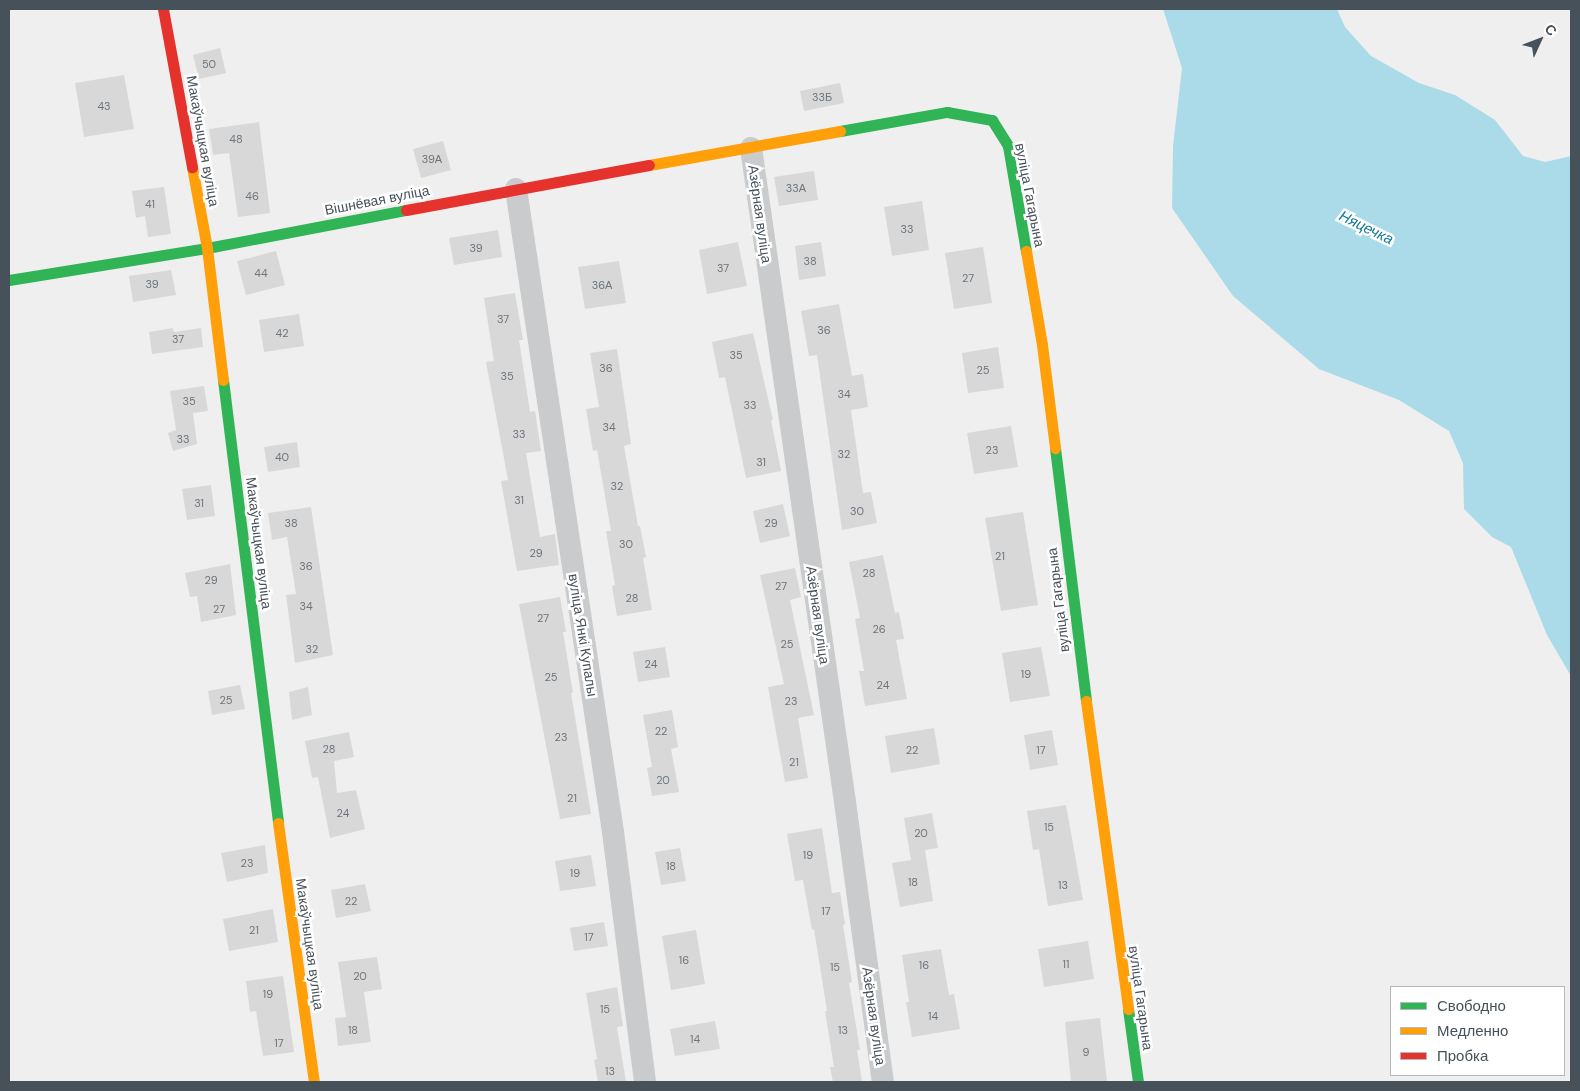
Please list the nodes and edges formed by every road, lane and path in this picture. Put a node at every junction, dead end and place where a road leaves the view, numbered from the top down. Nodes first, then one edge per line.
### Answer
1 (163, 9) edge
2 (992, 120) joint
3 (751, 148) junction
4 (516, 189) junction
5 (207, 248) junction
6 (9, 280) edge
7 (314, 1082) edge
8 (645, 1082) edge
9 (883, 1082) edge
10 (1138, 1082) edge

1 - 5 street, Макаўчыцкая вуліца
2 - 3 street, Вішнёвая вуліца
2 - 10 street, вуліца Гагарына
3 - 4 street, Вішнёвая вуліца
3 - 9 street, Азёрная вуліца
4 - 5 street, Вішнёвая вуліца
4 - 8 street, вуліца Янкі Купалы
5 - 6 street, Вішнёвая вуліца
5 - 7 street, Макаўчыцкая вуліца

